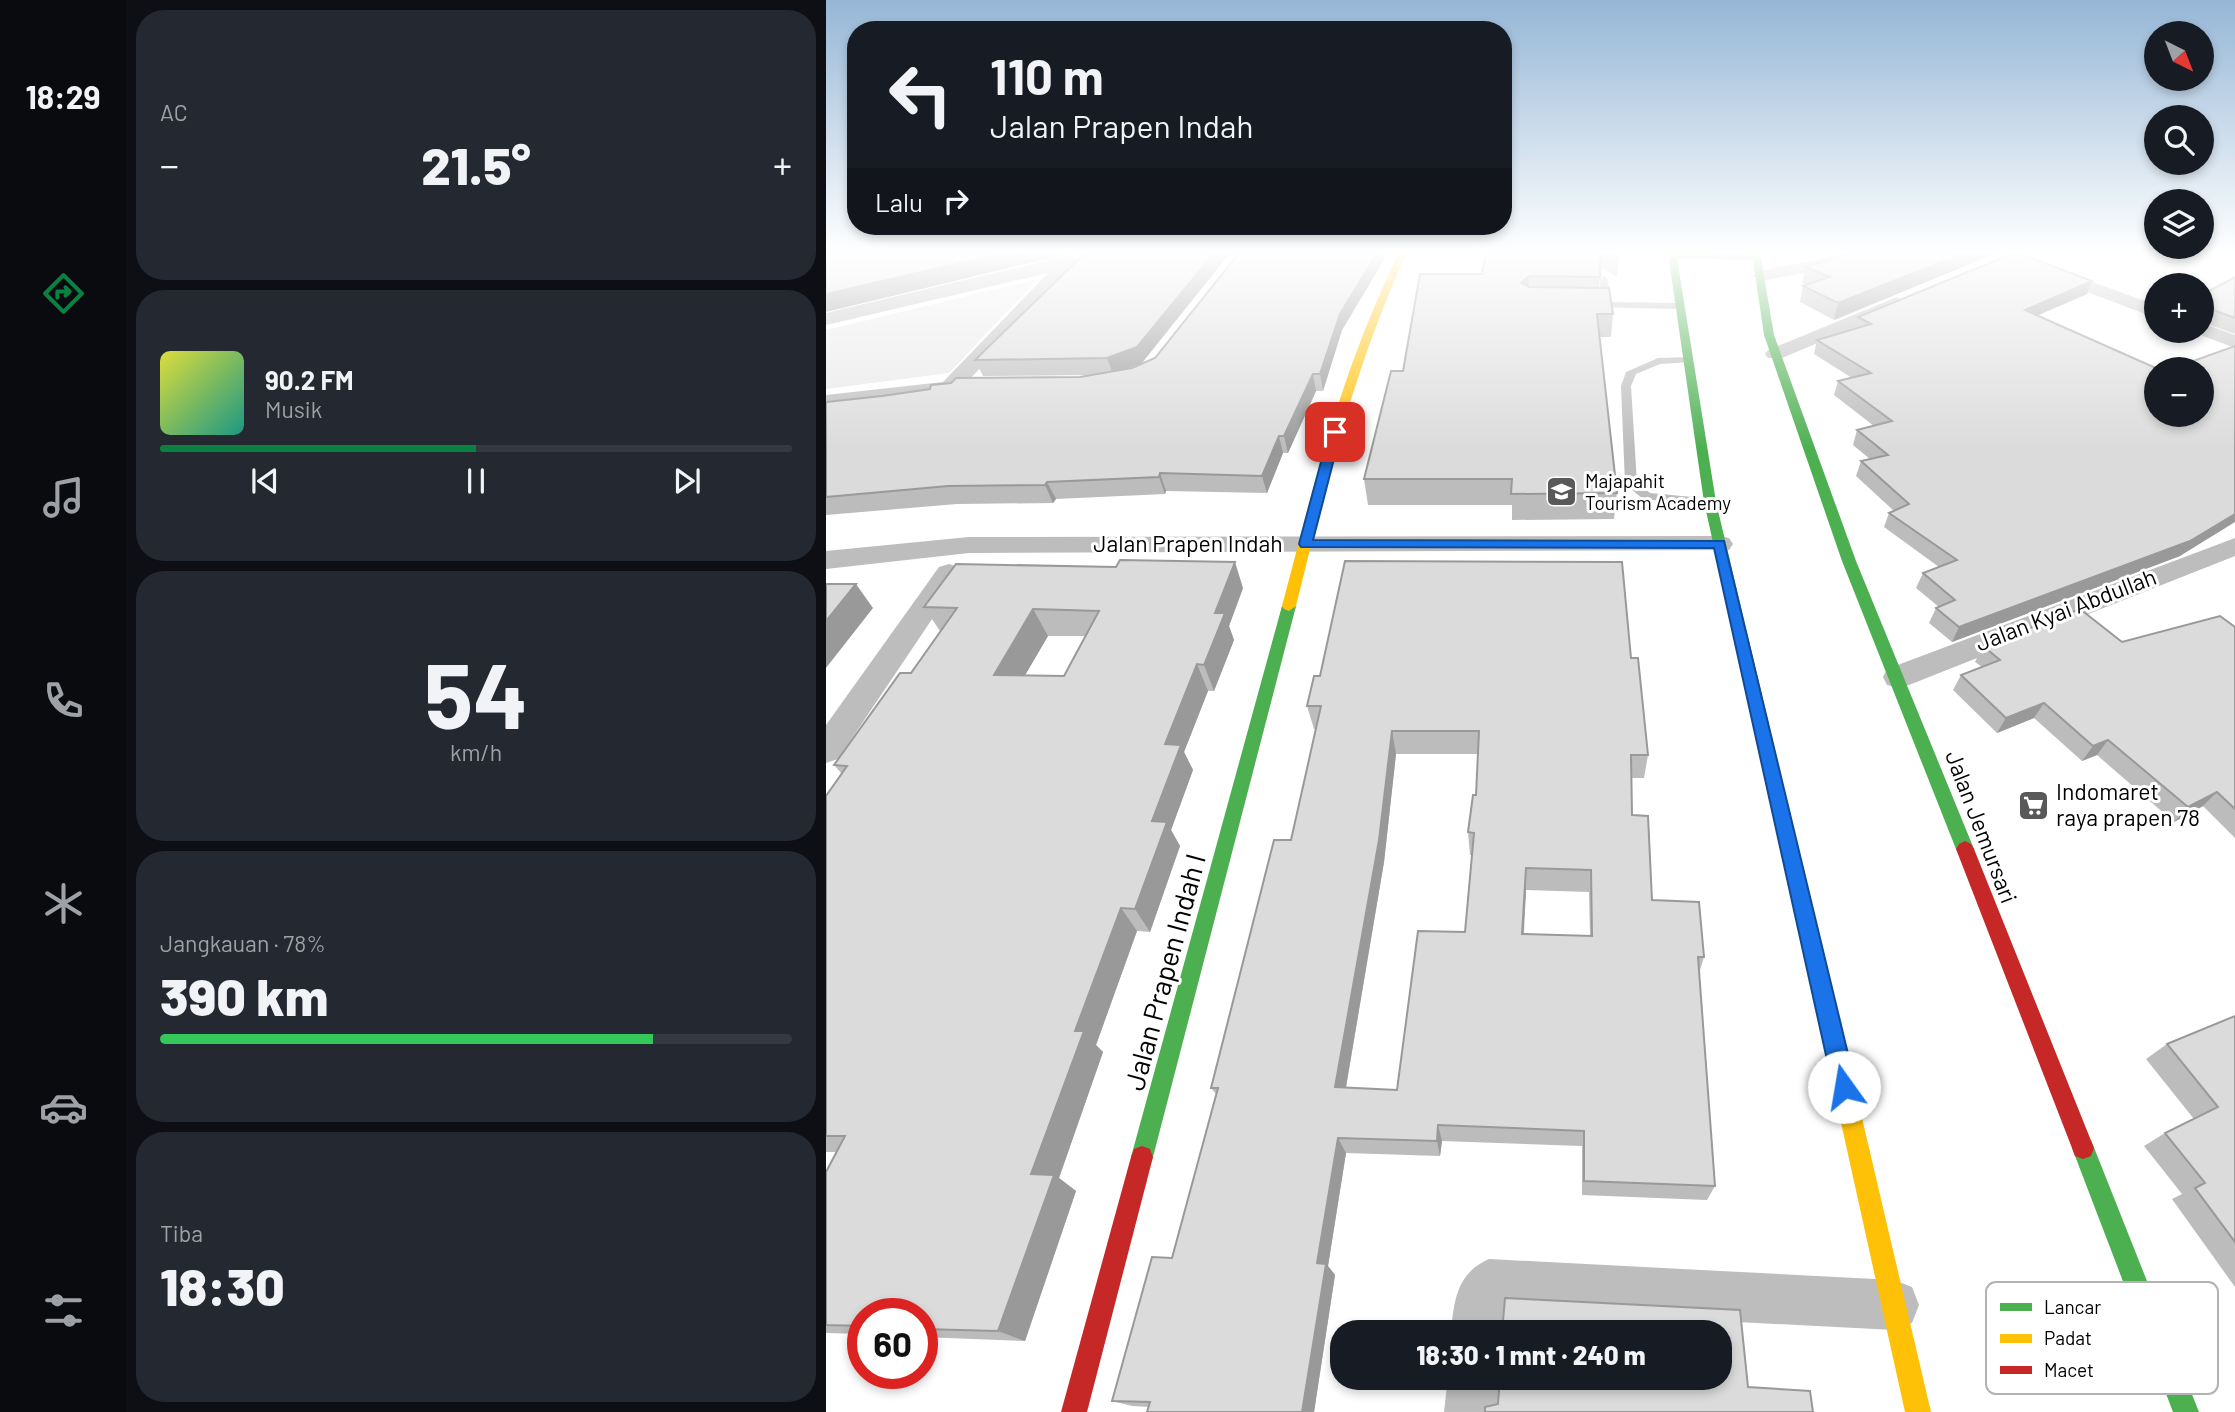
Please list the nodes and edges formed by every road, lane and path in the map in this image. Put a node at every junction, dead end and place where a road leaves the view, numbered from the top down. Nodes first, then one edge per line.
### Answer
1 (1015, 319) edge
2 (1374, 319) edge
3 (1681, 319) edge
4 (1767, 319) edge
5 (1859, 319) edge
6 (2214, 333) edge
7 (2234, 340) edge
8 (1775, 354) junction
9 (1688, 360) junction
10 (991, 385) edge
11 (951, 386) junction
12 (826, 402) edge
13 (1710, 502) junction
14 (1305, 544) junction
15 (1720, 544) junction
16 (969, 545) junction
17 (2235, 546) edge
18 (826, 561) edge
19 (1898, 677) junction
20 (826, 750) edge
21 (2135, 1282) edge
22 (1894, 1305) junction
23 (1478, 1320) edge
24 (1473, 1390) edge
25 (2179, 1394) edge
26 (1074, 1412) edge
27 (1471, 1412) edge
28 (1919, 1412) edge
29 (2186, 1412) edge

1 - 11 street
2 - 14 main road, Jalan Prapen Indah I
3 - 9 main road
4 - 8 main road, Jalan Jemursari
5 - 8 street
6 - 7 street
8 - 19 main road, Jalan Jemursari
9 - 13 main road
9 - 13 lane
10 - 11 street
11 - 12 street
13 - 15 main road
14 - 15 street, Jalan Prapen Indah
14 - 16 street, Jalan Prapen Indah
14 - 26 main road, Jalan Prapen Indah I
15 - 22 main road
16 - 18 street, Jalan Prapen Indah
16 - 20 street
17 - 19 street, Jalan Kyai Abdullah
19 - 21 main road, Jalan Jemursari
22 - 23 street
22 - 28 main road
24 - 27 street
25 - 29 main road, Jalan Jemursari

